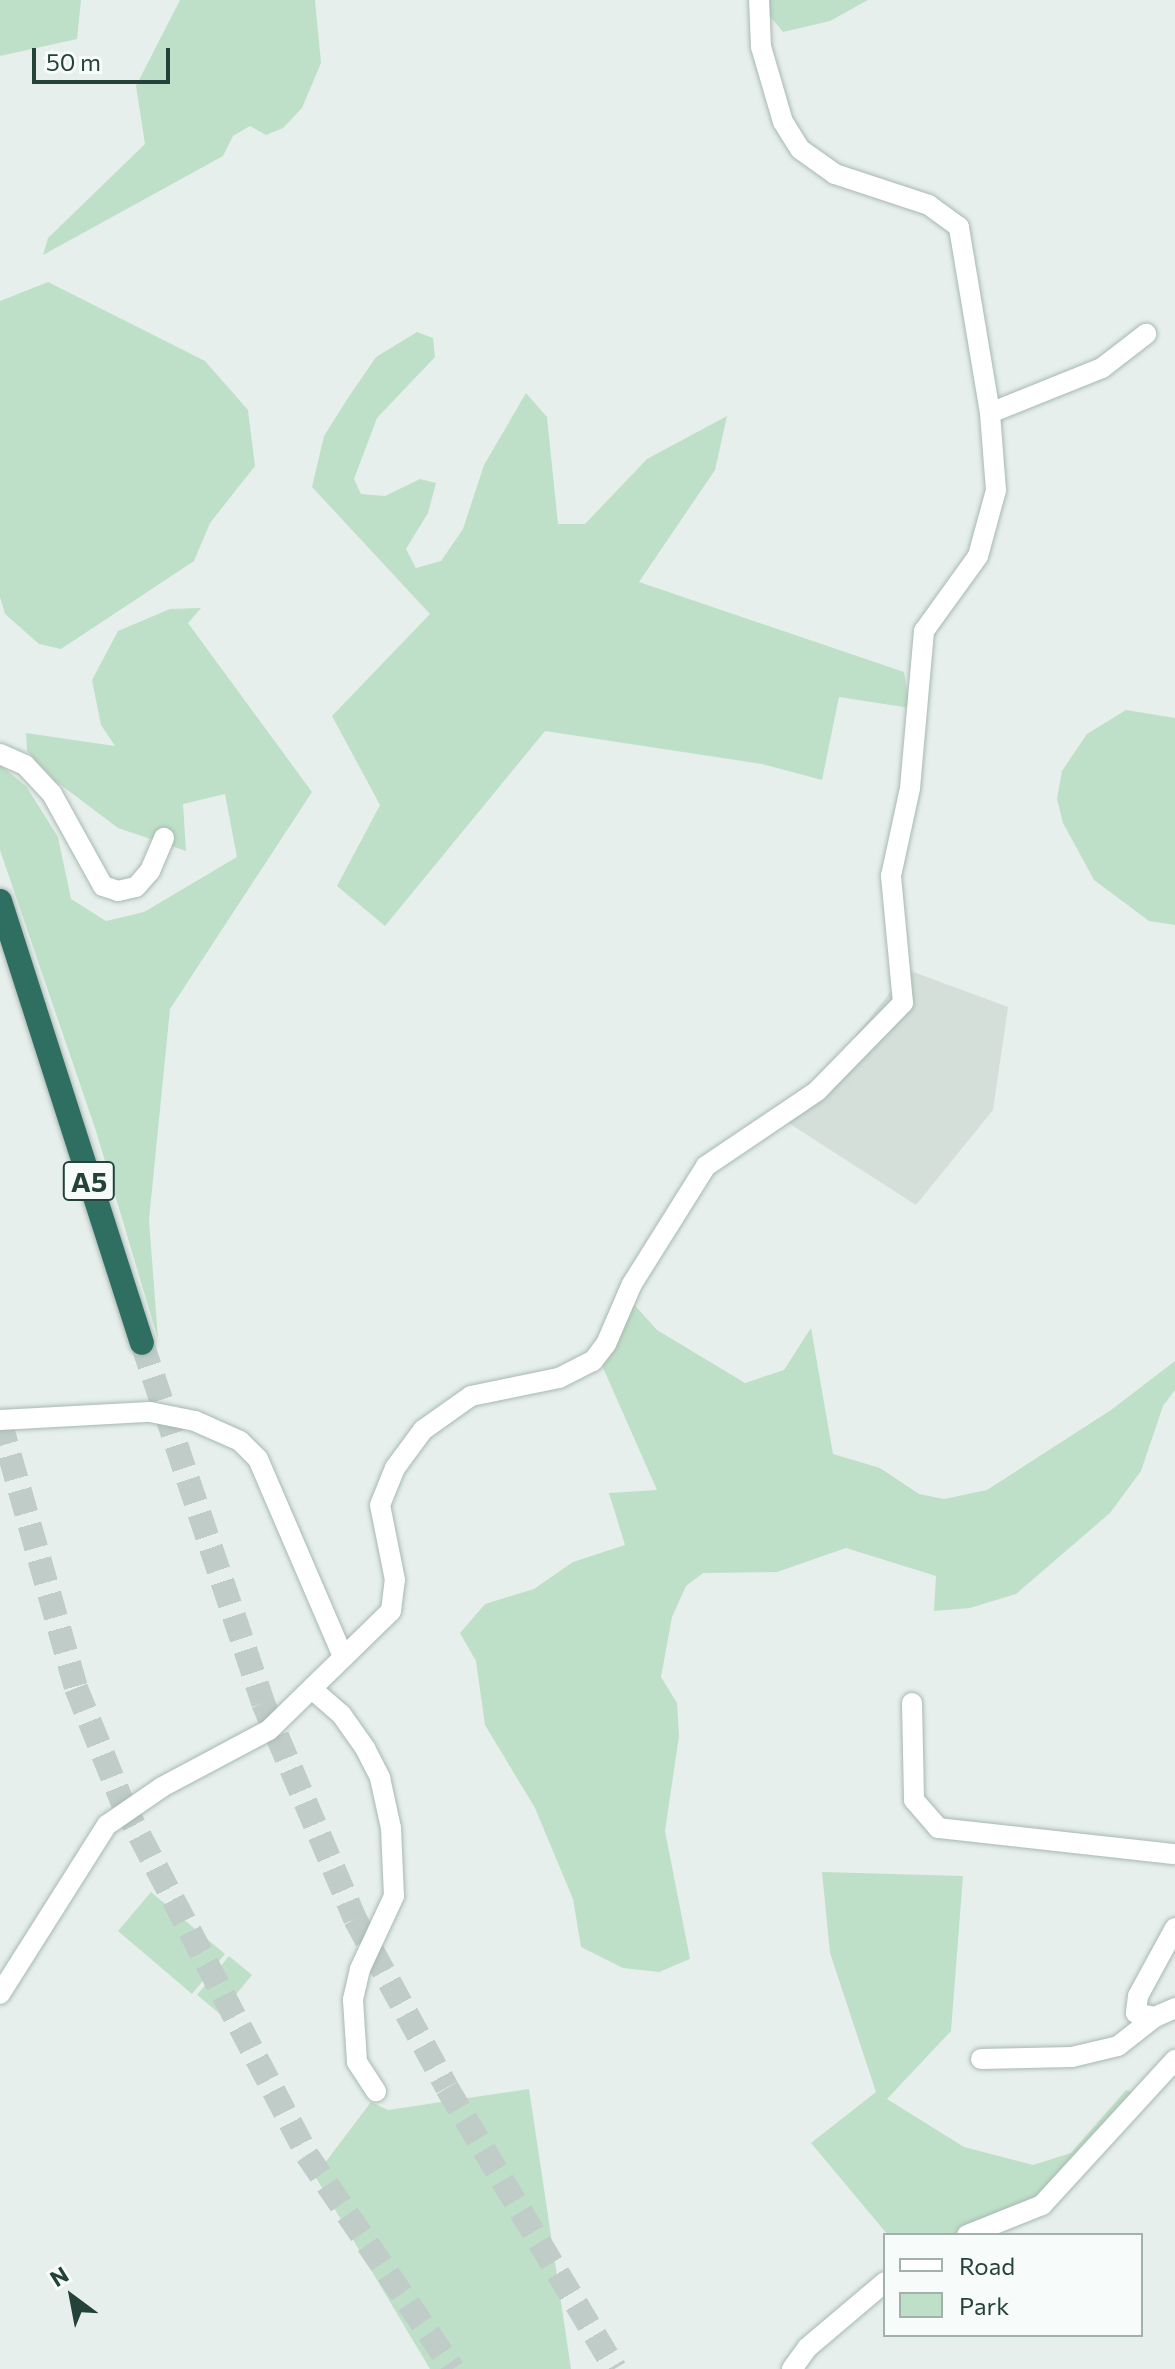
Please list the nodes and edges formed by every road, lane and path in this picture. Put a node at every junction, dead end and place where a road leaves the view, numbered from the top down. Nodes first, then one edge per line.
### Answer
1 (759, 0) edge
2 (1146, 334) dead end
3 (990, 413) junction
4 (0, 754) edge
5 (164, 838) dead end
6 (0, 901) edge
7 (142, 1343) tunnel mouth
8 (0, 1420) edge
9 (343, 1656) junction
10 (312, 1689) junction
11 (912, 1703) dead end
12 (1175, 1854) edge
13 (1175, 1928) edge
14 (0, 1994) edge
15 (1175, 2008) edge
16 (1155, 2017) junction
17 (981, 2059) dead end
18 (1175, 2060) edge
19 (376, 2091) dead end
20 (972, 2233) edge
21 (883, 2284) edge
22 (792, 2369) edge

1 - 3 street
2 - 3 street
3 - 9 street
4 - 5 street
6 - 7 highway, Α5
8 - 9 street
9 - 10 street
10 - 14 street
10 - 19 street
11 - 12 street
13 - 16 street
15 - 16 street
16 - 17 street
18 - 20 street
21 - 22 street

